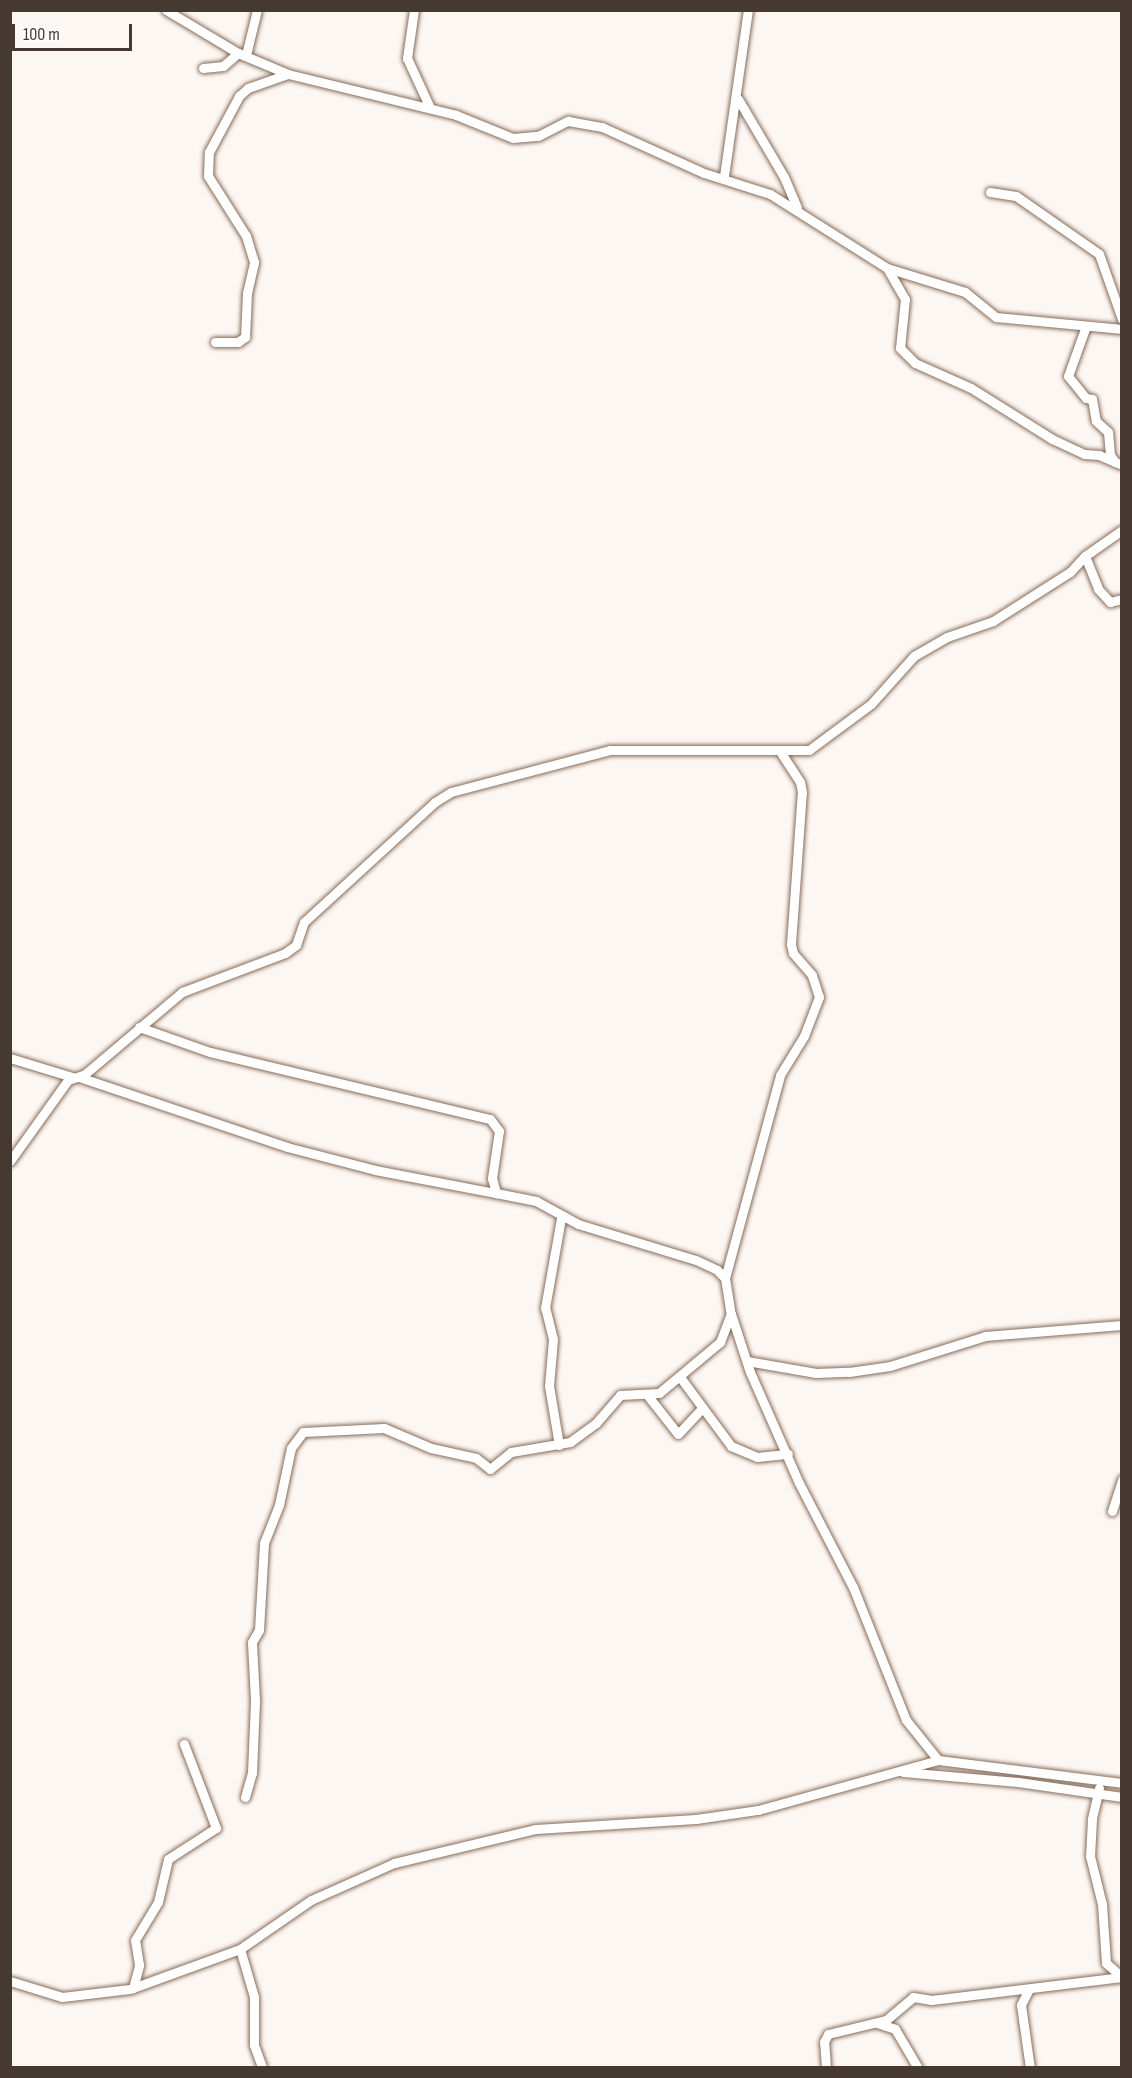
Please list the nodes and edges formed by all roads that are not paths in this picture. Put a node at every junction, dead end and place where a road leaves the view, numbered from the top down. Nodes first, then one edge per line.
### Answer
1 (166, 10) edge
2 (257, 10) edge
3 (414, 10) edge
4 (748, 10) edge
5 (242, 54) junction
6 (203, 68) dead end
7 (288, 74) junction
8 (738, 99) junction
9 (430, 108) junction
10 (724, 176) junction
11 (990, 192) dead end
12 (796, 207) junction
13 (887, 268) junction
14 (1122, 319) edge
15 (1086, 326) junction
16 (1122, 329) edge
17 (215, 342) dead end
18 (1118, 464) edge
19 (1122, 530) edge
20 (1085, 556) junction
21 (1122, 599) edge
22 (780, 751) junction
23 (139, 1027) junction
24 (10, 1058) edge
25 (76, 1077) junction
26 (10, 1161) edge
27 (496, 1193) junction
28 (561, 1218) junction
29 (725, 1278) junction
30 (731, 1314) junction
31 (1122, 1325) edge
32 (747, 1361) junction
33 (680, 1377) junction
34 (648, 1395) junction
35 (701, 1409) junction
36 (559, 1445) junction
37 (788, 1454) junction
38 (1122, 1480) edge
39 (1112, 1511) dead end
40 (184, 1744) dead end
41 (938, 1760) junction
42 (899, 1772) junction
43 (1102, 1780) junction
44 (1122, 1783) edge
45 (1098, 1794) junction
46 (245, 1797) dead end
47 (1122, 1797) edge
48 (240, 1949) junction
49 (1122, 1977) edge
50 (10, 1982) edge
51 (133, 1988) junction
52 (1029, 1989) junction
53 (877, 2023) junction
54 (261, 2067) edge
55 (826, 2067) edge
56 (918, 2067) edge
57 (1030, 2067) edge

1 - 5 street
2 - 5 street
3 - 9 street
4 - 8 street
5 - 6 street
5 - 7 street
7 - 9 street
7 - 17 street
8 - 10 street
8 - 12 street
9 - 10 street
10 - 12 street
11 - 14 street
12 - 13 street
13 - 15 street
13 - 18 street
15 - 16 street
15 - 18 street
19 - 20 street
20 - 21 street
20 - 22 street
22 - 23 street
22 - 29 street
23 - 25 street
23 - 27 street
24 - 25 street
25 - 26 street
25 - 27 street
27 - 28 street
28 - 29 street
28 - 36 street
29 - 30 street
30 - 32 street
30 - 33 street
31 - 32 street
32 - 37 street
33 - 34 street
33 - 35 street
34 - 35 street
34 - 36 street
35 - 37 street
36 - 46 street
37 - 41 street
38 - 39 street
40 - 51 street
41 - 42 street
41 - 43 street
42 - 45 street
42 - 48 street
43 - 44 street
43 - 45 street
45 - 47 street
45 - 49 street
48 - 51 street
48 - 54 street
49 - 52 street
50 - 51 street
52 - 53 street
52 - 57 street
53 - 55 street
53 - 56 street

